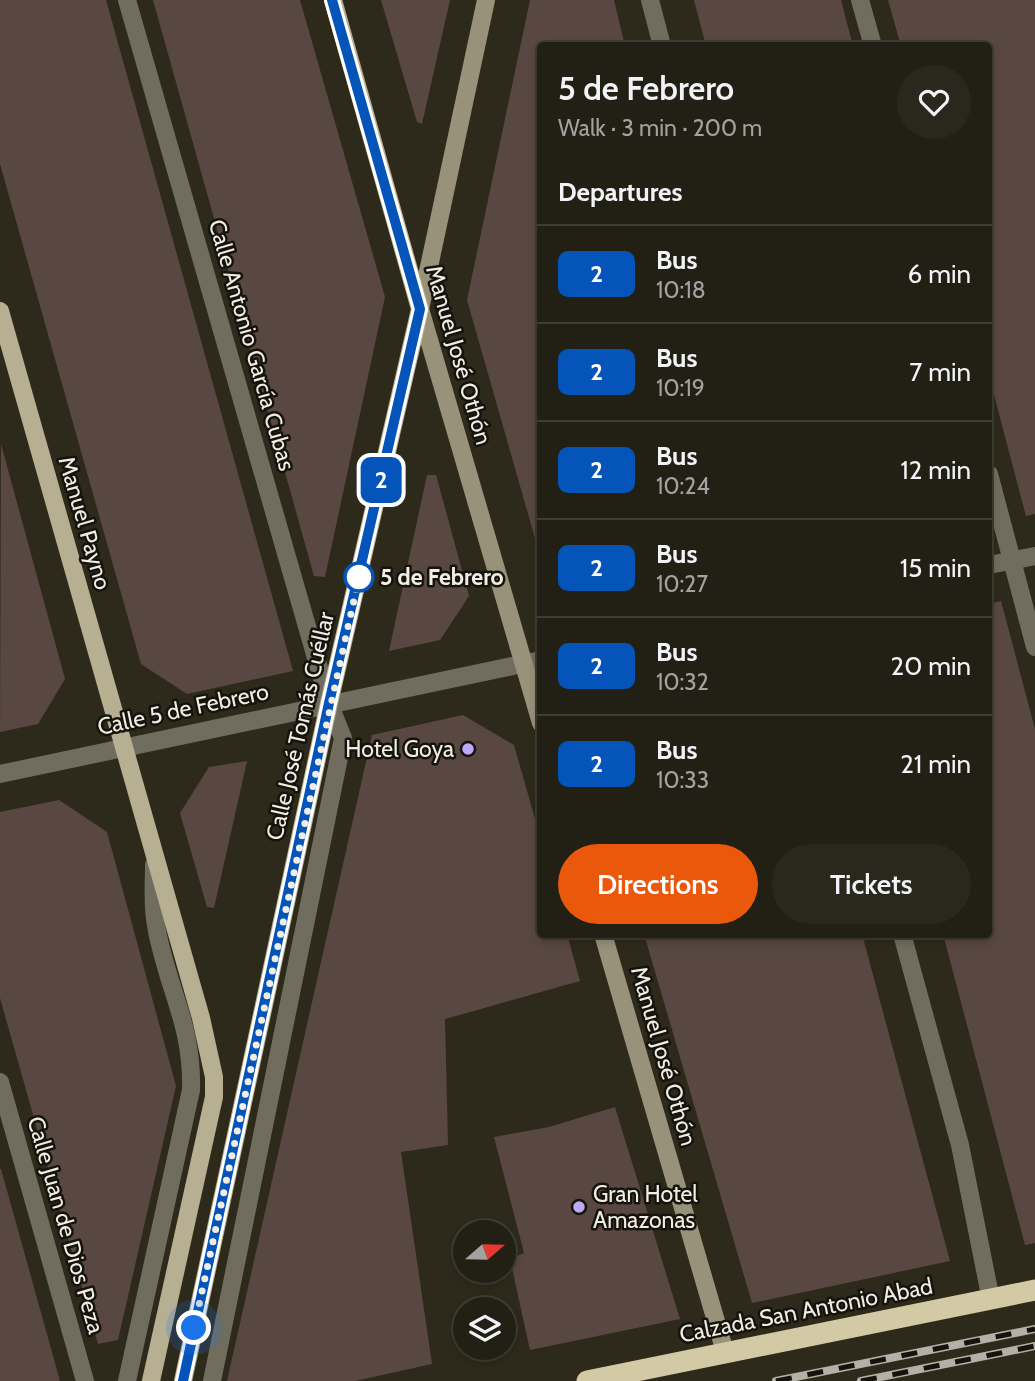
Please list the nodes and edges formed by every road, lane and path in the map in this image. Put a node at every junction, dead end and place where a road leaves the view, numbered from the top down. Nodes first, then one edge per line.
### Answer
1 (127, 0) edge
2 (332, 0) edge
3 (486, 0) edge
4 (650, 0) edge
5 (860, 0) edge
6 (661, 42) edge
7 (872, 42) edge
8 (420, 309) junction
9 (0, 311) edge
10 (992, 485) edge
11 (1035, 556) edge
12 (1012, 560) junction
13 (992, 564) edge
14 (1035, 647) edge
15 (532, 662) edge
16 (537, 696) edge
17 (329, 703) junction
18 (122, 747) junction
19 (0, 774) edge
20 (154, 858) junction
21 (604, 938) edge
22 (903, 938) edge
23 (0, 1082) edge
24 (1035, 1290) edge
25 (991, 1300) junction
26 (725, 1352) junction
27 (85, 1381) edge
28 (127, 1381) edge
29 (151, 1381) edge
30 (183, 1381) edge
31 (212, 1381) edge
32 (587, 1381) edge

1 - 17 street, Calle Antonio García Cubas
2 - 8 main road, Manuel José Othón
3 - 8 street, Calle José Tomás Cuéllar
4 - 6 street
5 - 7 street
8 - 15 street, Manuel José Othón
8 - 17 main road, Calle José Tomás Cuéllar
9 - 18 main road, Manuel Payno
10 - 12 street
11 - 12 street
12 - 13 street
12 - 14 street
15 - 16 street, Manuel José Othón
15 - 17 street, Calle 5 de Febrero
17 - 18 street, Calle 5 de Febrero
17 - 30 main road, Calle José Tomás Cuéllar
17 - 31 street, Calle Antonio García Cubas
18 - 19 street, Calle 5 de Febrero
18 - 20 main road
20 - 28 street
20 - 29 main road
21 - 26 street, Manuel José Othón
22 - 25 street
23 - 27 street, Calle Juan de Dios Peza
24 - 25 highway, Calzada San Antonio Abad
25 - 26 highway, Calzada San Antonio Abad
26 - 32 highway, Calzada San Antonio Abad

